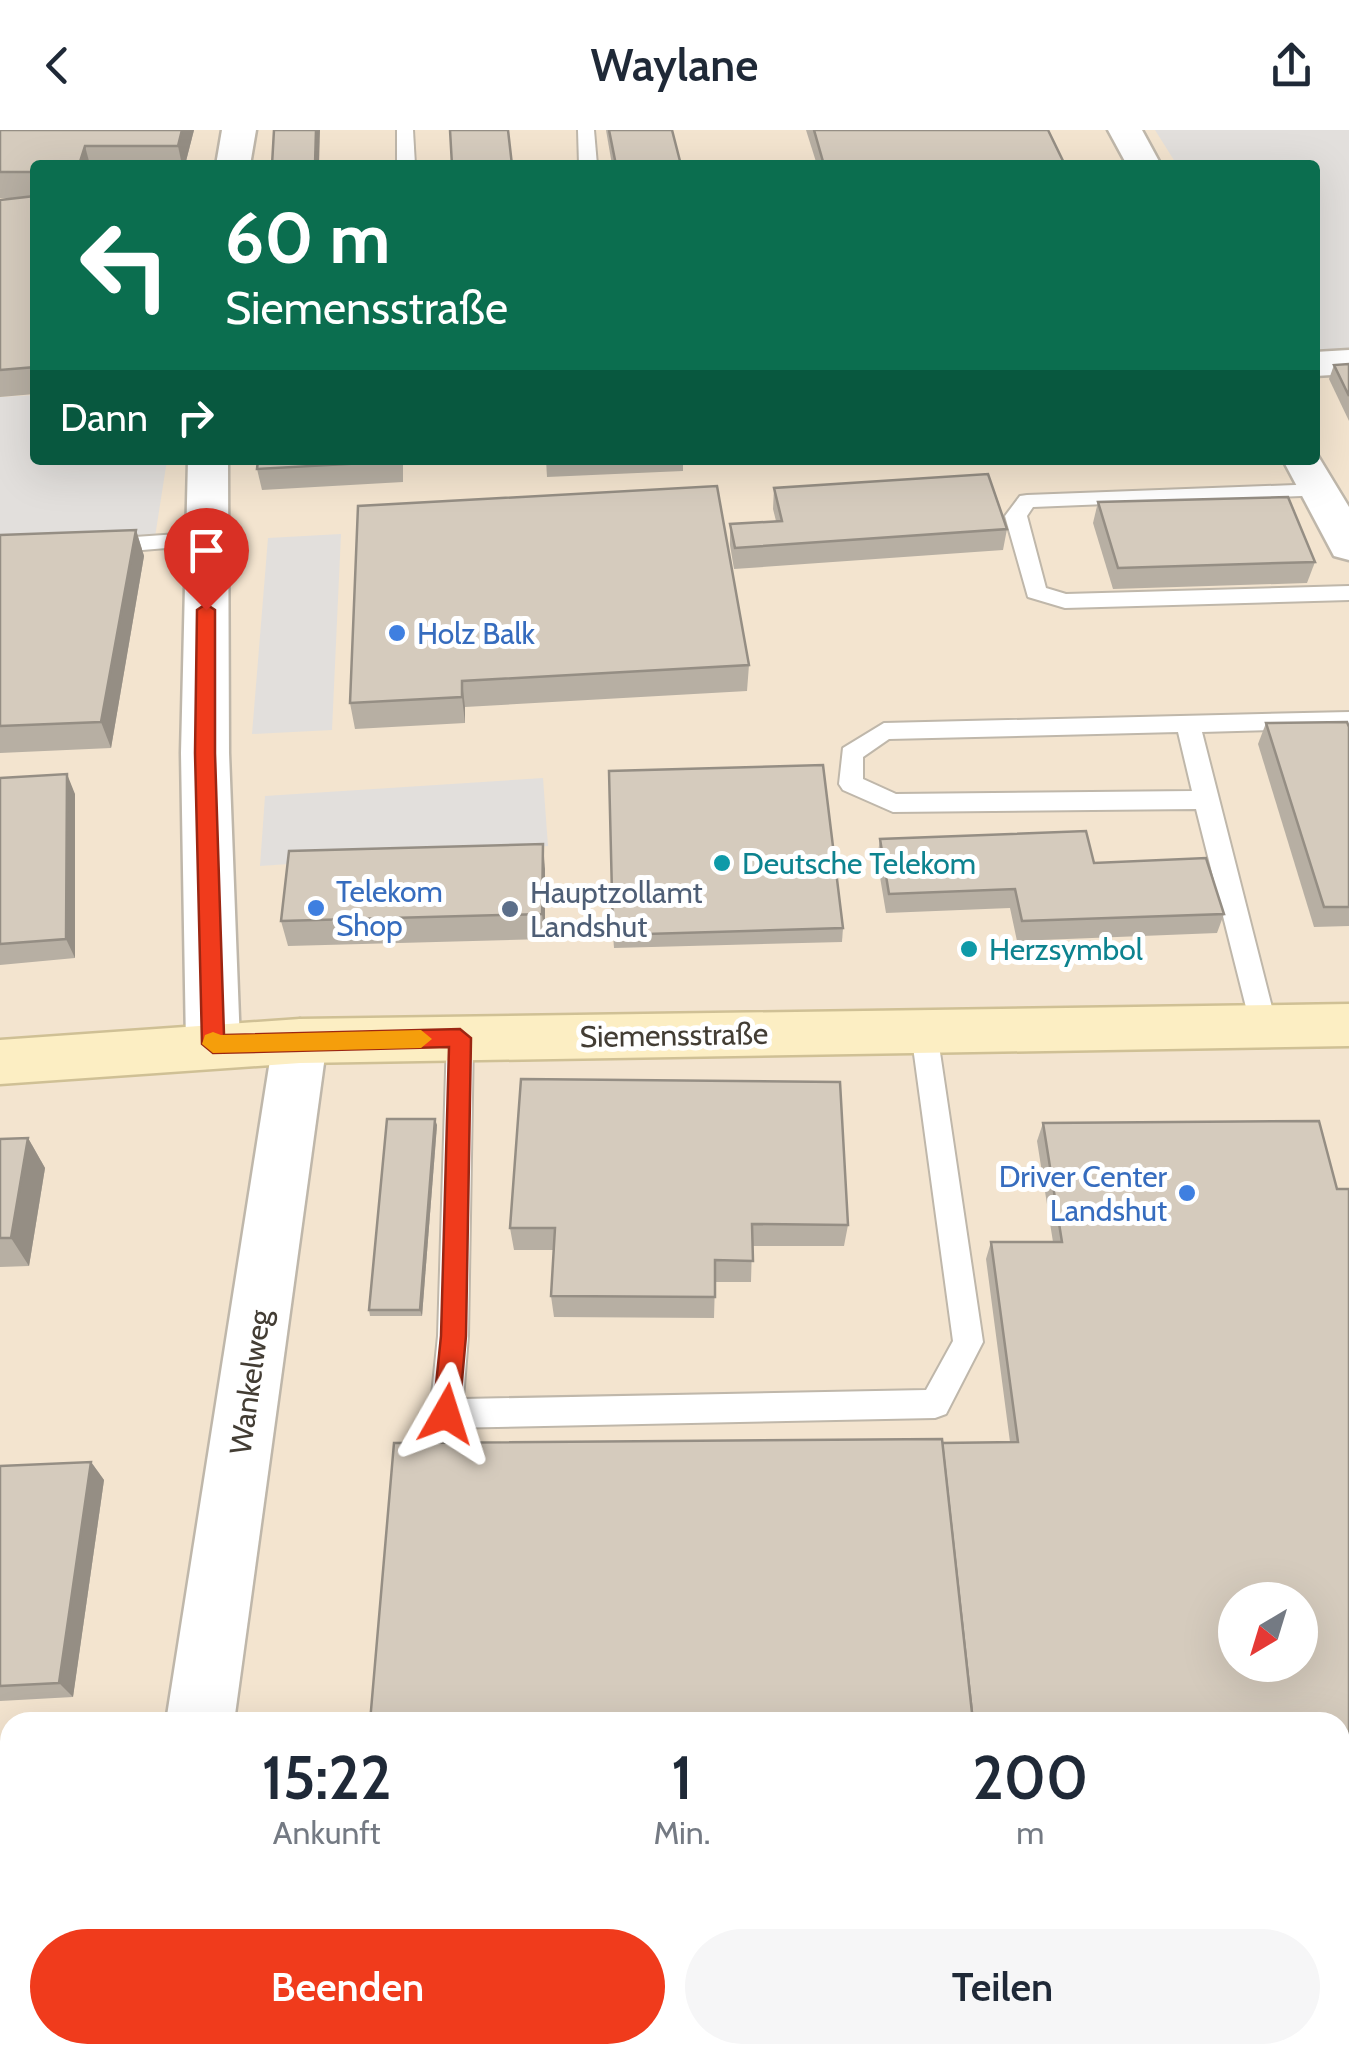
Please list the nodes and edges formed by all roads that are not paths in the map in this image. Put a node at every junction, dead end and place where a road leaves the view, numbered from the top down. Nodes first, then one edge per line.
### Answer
1 (239, 130) edge
2 (405, 130) edge
3 (586, 130) edge
4 (1125, 130) edge
5 (234, 160) edge
6 (406, 160) edge
7 (588, 160) edge
8 (1141, 160) edge
9 (1349, 362) edge
10 (1320, 364) edge
11 (208, 465) edge
12 (1311, 475) edge
13 (207, 539) junction
14 (1349, 546) edge
15 (75, 548) edge
16 (1349, 593) edge
17 (1349, 720) edge
18 (1188, 724) junction
19 (1206, 800) junction
20 (1349, 1026) edge
21 (1264, 1027) junction
22 (924, 1032) junction
23 (460, 1038) junction
24 (300, 1041) junction
25 (213, 1044) junction
26 (0, 1062) edge
27 (201, 1712) edge

1 - 5 street
2 - 6 lane
3 - 7 lane
4 - 8 street
9 - 10 street
11 - 13 street
12 - 14 street
12 - 16 lane
13 - 15 lane
13 - 25 street
17 - 18 lane
18 - 19 lane
18 - 19 lane
19 - 21 lane
20 - 21 main road, Siemensstraße
21 - 22 main road, Siemensstraße
22 - 23 main road, Siemensstraße
22 - 23 lane
23 - 24 main road, Siemensstraße
24 - 25 main road, Siemensstraße
24 - 27 street, Wankelweg
25 - 26 main road, Siemensstraße

